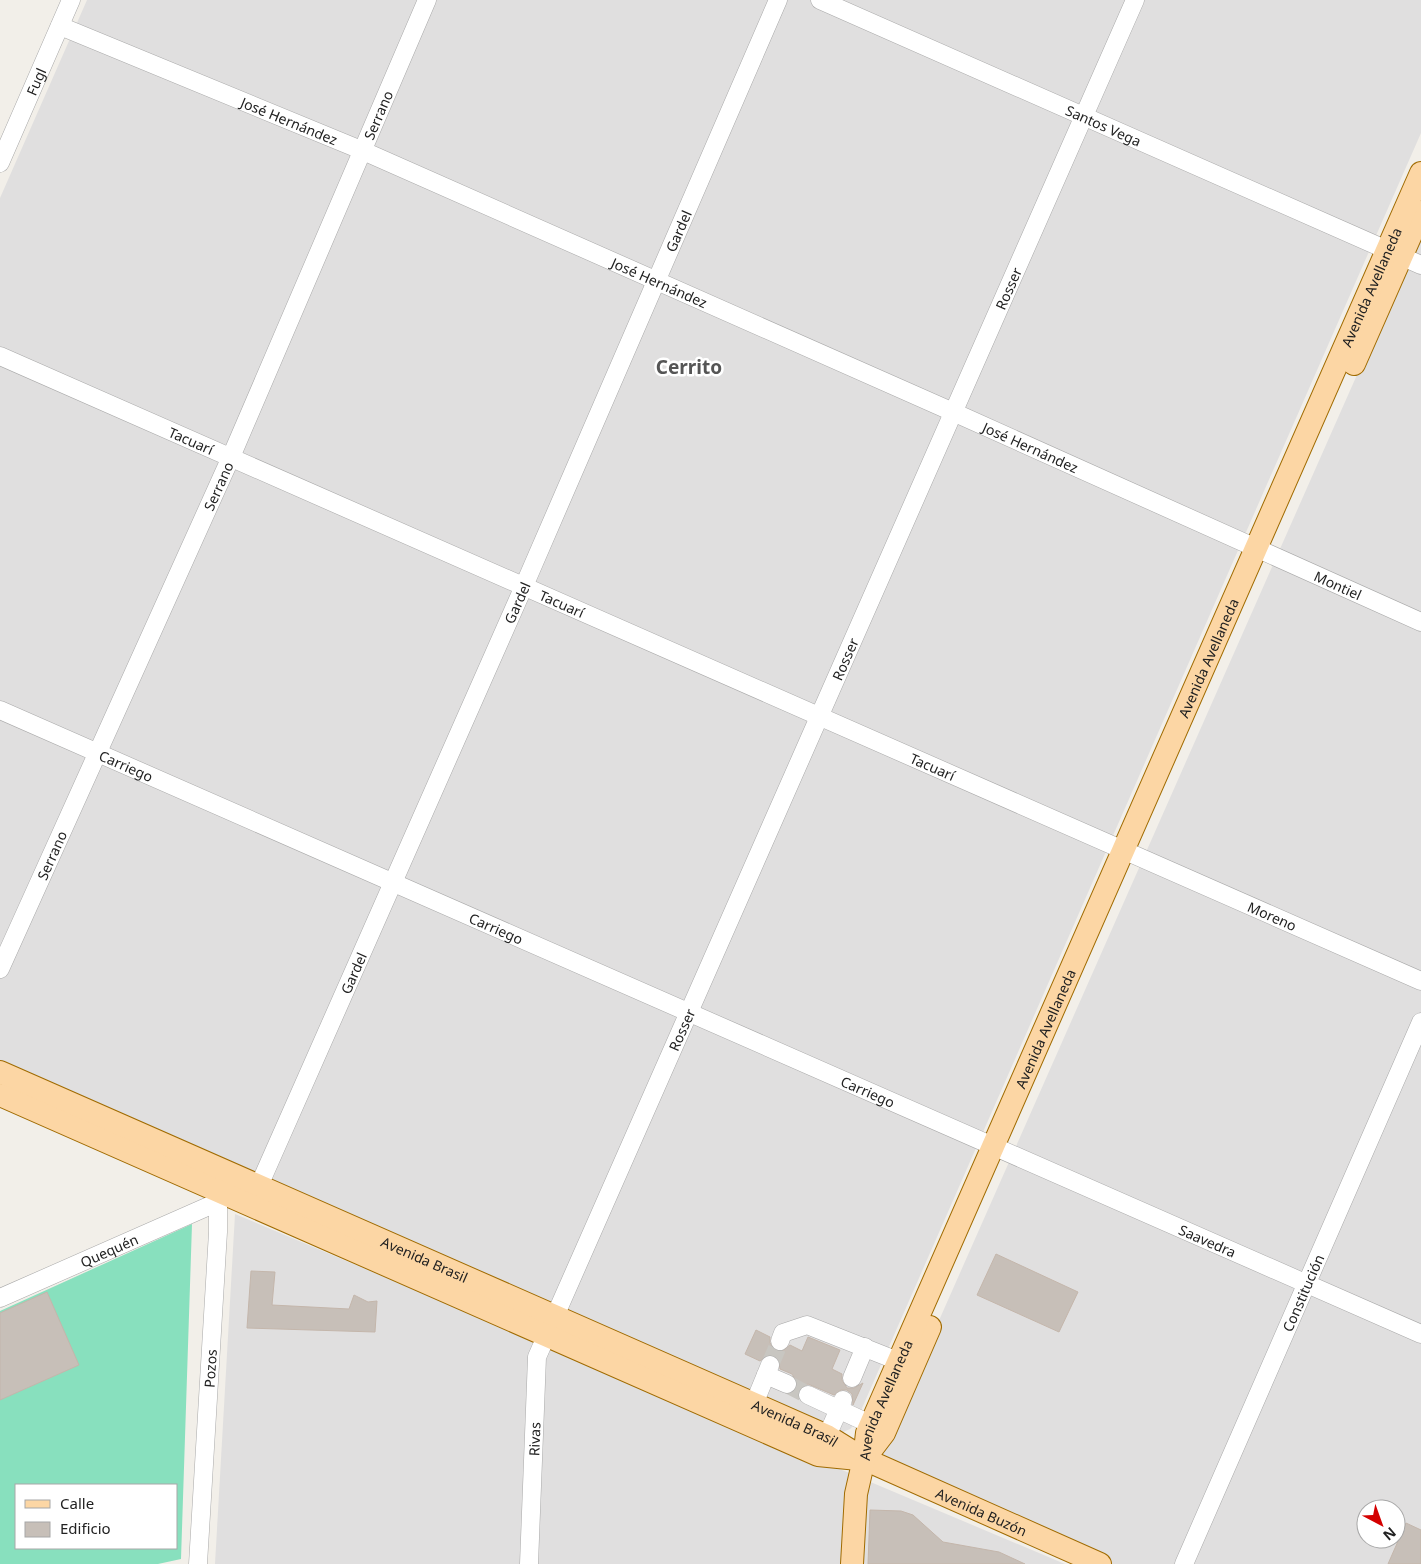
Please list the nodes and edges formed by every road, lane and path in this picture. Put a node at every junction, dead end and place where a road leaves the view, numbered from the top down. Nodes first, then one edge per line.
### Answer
1 (71, 0) edge
2 (427, 0) edge
3 (778, 0) edge
4 (820, 0) edge
5 (1135, 0) edge
6 (60, 26) junction
7 (1084, 116) junction
8 (361, 150) junction
9 (0, 163) edge
10 (1421, 173) edge
11 (1421, 212) edge
12 (1403, 257) edge
13 (655, 280) junction
14 (0, 356) edge
15 (954, 412) junction
16 (231, 457) junction
17 (1262, 552) junction
18 (524, 586) junction
19 (1421, 622) edge
20 (0, 710) edge
21 (819, 717) junction
22 (96, 752) junction
23 (1130, 854) junction
24 (393, 883) junction
25 (0, 969) edge
26 (1421, 981) edge
27 (688, 1012) junction
28 (1421, 1022) edge
29 (0, 1072) edge
30 (0, 1095) edge
31 (1000, 1149) junction
32 (223, 1190) junction
33 (255, 1195) junction
34 (1306, 1284) junction
35 (0, 1298) edge
36 (552, 1327) junction
37 (1421, 1334) edge
38 (780, 1341) tunnel mouth
39 (865, 1347) junction
40 (898, 1361) junction
41 (852, 1378) dead end
42 (787, 1384) tunnel mouth
43 (808, 1394) tunnel mouth
44 (754, 1404) junction
45 (841, 1404) junction
46 (870, 1424) junction
47 (827, 1436) junction
48 (864, 1459) junction
49 (198, 1564) edge
50 (529, 1564) edge
51 (852, 1564) edge
52 (1100, 1564) edge
53 (1184, 1564) edge

1 - 6 street, Fugl
2 - 8 street, Serrano
3 - 13 street, Gardel
4 - 7 street, Santos Vega
5 - 7 street, Rosser
6 - 8 street, José Hernández
6 - 9 street, Fugl
7 - 12 street, Santos Vega
7 - 15 street, Rosser
8 - 13 street, José Hernández
8 - 16 street, Serrano
10 - 12 main road, Avenida Avellaneda
11 - 12 main road, Avenida Avellaneda
12 - 17 main road, Avenida Avellaneda
13 - 15 street, José Hernández
13 - 18 street, Gardel
14 - 16 street, Tacuarí
15 - 17 street, José Hernández
15 - 21 street, Rosser
16 - 18 street, Tacuarí
16 - 22 street, Serrano
17 - 19 street, Montiel
17 - 23 main road, Avenida Avellaneda
18 - 21 street, Tacuarí
18 - 24 street, Gardel
20 - 22 street, Carriego
21 - 23 street, Tacuarí
21 - 27 street, Rosser
22 - 24 street, Carriego
22 - 25 street, Serrano
23 - 26 street, Moreno
23 - 31 main road, Avenida Avellaneda
24 - 27 street, Carriego
24 - 33 street, Gardel
27 - 31 street, Carriego
27 - 36 street, Rosser
28 - 34 street, Constitución
29 - 32 main road, Avenida Brasil
30 - 32 main road, Avenida Brasil
31 - 34 street, Saavedra
31 - 40 main road, Avenida Avellaneda
31 - 48 main road, Avenida Avellaneda
32 - 33 main road, Avenida Brasil
32 - 35 street, Quequén
32 - 49 street, Pozos
33 - 36 main road, Avenida Brasil
34 - 37 street, Saavedra
34 - 53 street, Constitución
36 - 44 main road, Avenida Brasil
36 - 48 main road, Avenida Brasil
36 - 50 street, Rivas
38 - 39 street
39 - 40 street
39 - 41 street
40 - 46 main road, Avenida Avellaneda
42 - 44 street
43 - 45 street
44 - 47 main road, Avenida Brasil
45 - 46 street
45 - 47 street
46 - 48 main road, Avenida Avellaneda
47 - 48 main road, Avenida Brasil
48 - 51 main road
48 - 52 main road, Avenida Buzón

